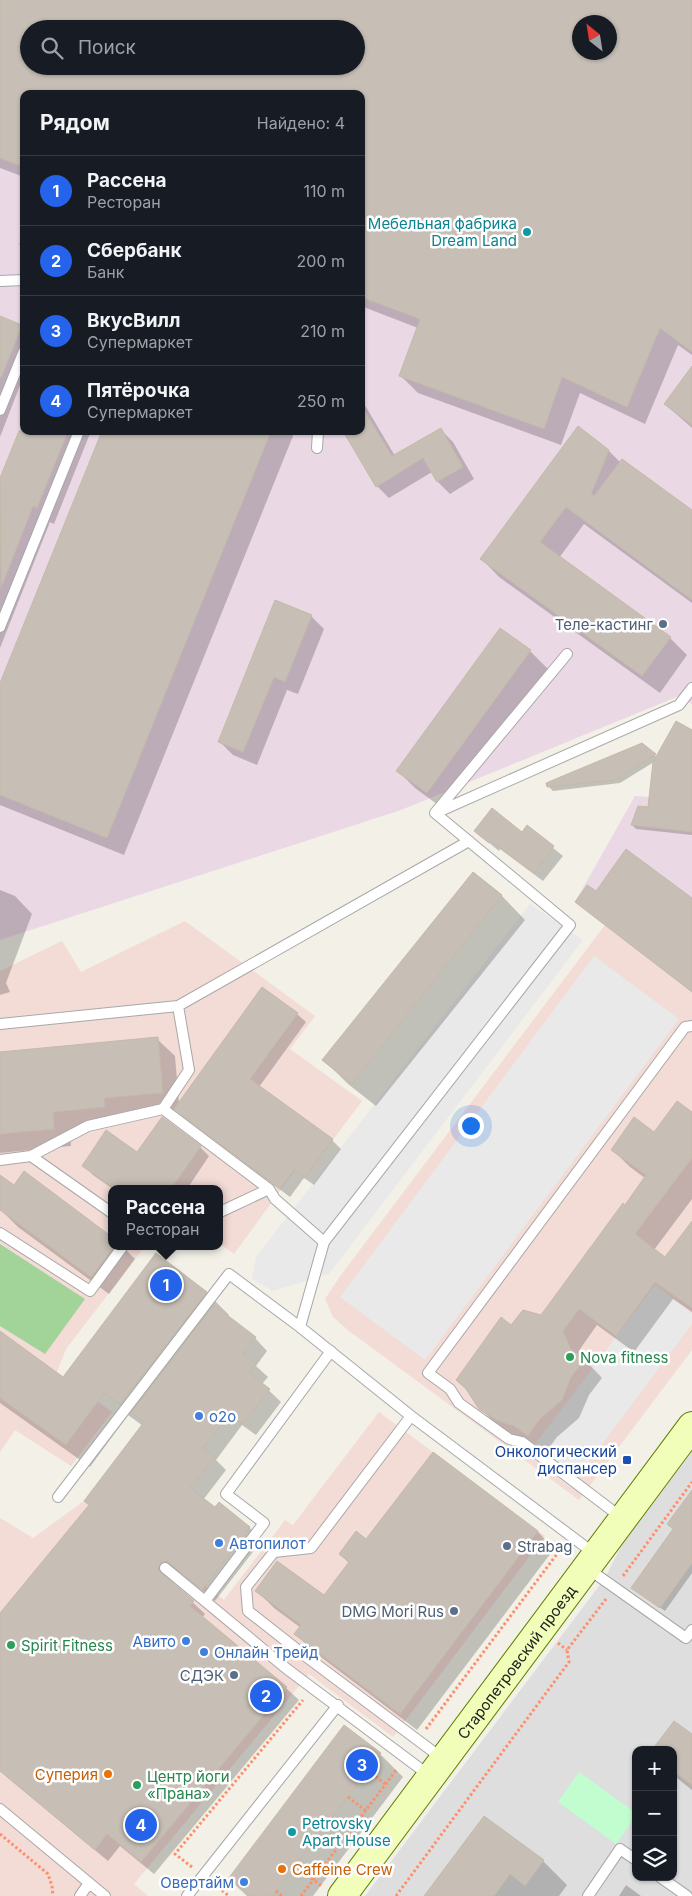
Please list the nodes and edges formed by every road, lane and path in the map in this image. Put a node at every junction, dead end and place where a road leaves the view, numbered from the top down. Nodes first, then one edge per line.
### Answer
1 (20, 280) edge
2 (0, 281) edge
3 (20, 361) edge
4 (0, 410) edge
5 (77, 435) edge
6 (318, 435) edge
7 (318, 448) dead end
8 (0, 627) edge
9 (567, 654) dead end
10 (692, 688) edge
11 (435, 813) junction
12 (469, 842) junction
13 (178, 1006) junction
14 (0, 1024) edge
15 (692, 1026) edge
16 (163, 1109) junction
17 (31, 1156) junction
18 (0, 1160) edge
19 (269, 1189) junction
20 (108, 1210) edge
21 (223, 1211) edge
22 (0, 1233) edge
23 (324, 1242) junction
24 (120, 1250) edge
25 (300, 1327) junction
26 (331, 1351) junction
27 (411, 1416) junction
28 (692, 1426) edge
29 (692, 1482) edge
30 (58, 1497) dead end
31 (623, 1519) junction
32 (570, 1536) junction
33 (591, 1561) junction
34 (165, 1568) dead end
35 (614, 1588) junction
36 (205, 1601) junction
37 (692, 1630) edge
38 (313, 1688) junction
39 (338, 1706) junction
40 (418, 1740) junction
41 (405, 1757) junction
42 (437, 1768) junction
43 (368, 1770) dead end
44 (385, 1784) junction
45 (348, 1797) dead end
46 (0, 1809) edge
47 (366, 1811) junction
48 (0, 1834) edge
49 (632, 1857) edge
50 (295, 1866) dead end
51 (204, 1876) junction
52 (314, 1880) junction
53 (666, 1881) edge
54 (89, 1883) junction
55 (276, 1891) dead end
56 (335, 1893) edge
57 (53, 1896) edge
58 (80, 1896) edge
59 (105, 1896) edge
60 (187, 1896) edge
61 (229, 1896) edge
62 (282, 1896) edge
63 (301, 1896) edge
64 (396, 1896) edge
65 (588, 1896) edge
66 (687, 1896) edge

1 - 2 lane
3 - 4 lane
5 - 8 lane
6 - 7 lane
9 - 11 lane
10 - 11 lane
11 - 12 lane
12 - 13 lane
12 - 23 lane
13 - 14 lane
13 - 16 lane
15 - 31 lane
16 - 17 lane
16 - 19 lane
17 - 18 lane
17 - 20 lane
19 - 21 lane
19 - 23 lane
22 - 24 lane
23 - 25 lane
25 - 26 lane
25 - 30 lane
26 - 27 lane
26 - 36 lane
27 - 32 lane
27 - 40 lane
28 - 31 street, Старопетровский проезд
29 - 35 path
31 - 33 street, Старопетровский проезд
32 - 33 lane
32 - 40 path
33 - 35 lane
33 - 42 street, Старопетровский проезд
34 - 36 lane
35 - 37 lane
35 - 64 path
36 - 38 lane
38 - 39 lane
38 - 51 path
39 - 41 lane
39 - 51 lane
40 - 42 lane
41 - 42 lane
41 - 44 path
42 - 56 street, Старопетровский проезд
43 - 44 path
44 - 47 path
45 - 47 path
46 - 54 lane
47 - 52 path
48 - 57 path
49 - 65 lane
50 - 52 path
51 - 60 lane
51 - 61 path
52 - 56 path
52 - 63 path
53 - 66 lane
54 - 58 lane
54 - 59 lane
55 - 62 path

